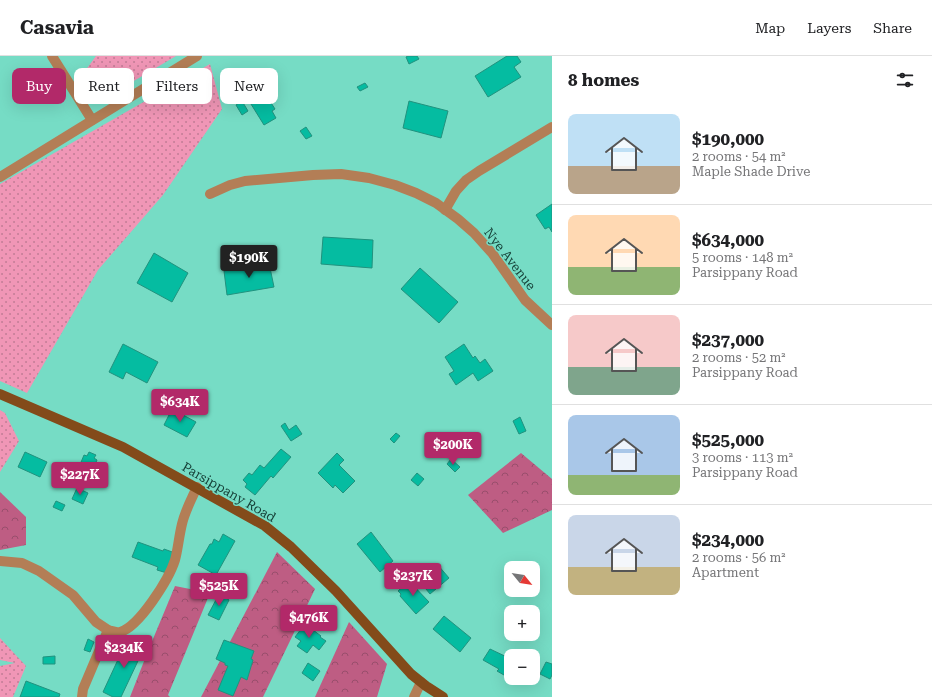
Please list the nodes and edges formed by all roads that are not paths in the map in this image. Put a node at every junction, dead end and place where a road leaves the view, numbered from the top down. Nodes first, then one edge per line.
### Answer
1 (52, 56) edge
2 (198, 56) edge
3 (92, 120) junction
4 (552, 127) edge
5 (0, 177) edge
6 (210, 194) dead end
7 (445, 210) junction
8 (552, 325) edge
9 (0, 394) edge
10 (197, 487) junction
11 (0, 561) edge
12 (108, 630) junction
13 (421, 682) junction
14 (82, 697) edge
15 (414, 697) edge
16 (443, 697) edge

1 - 3 street
2 - 3 street
3 - 5 street
4 - 7 street
6 - 7 street, Nye Avenue
7 - 8 street, Nye Avenue
9 - 10 main road, Parsippany Road
10 - 12 street
10 - 13 main road, Parsippany Road
11 - 12 street
12 - 14 street
13 - 15 street
13 - 16 main road, Parsippany Road

